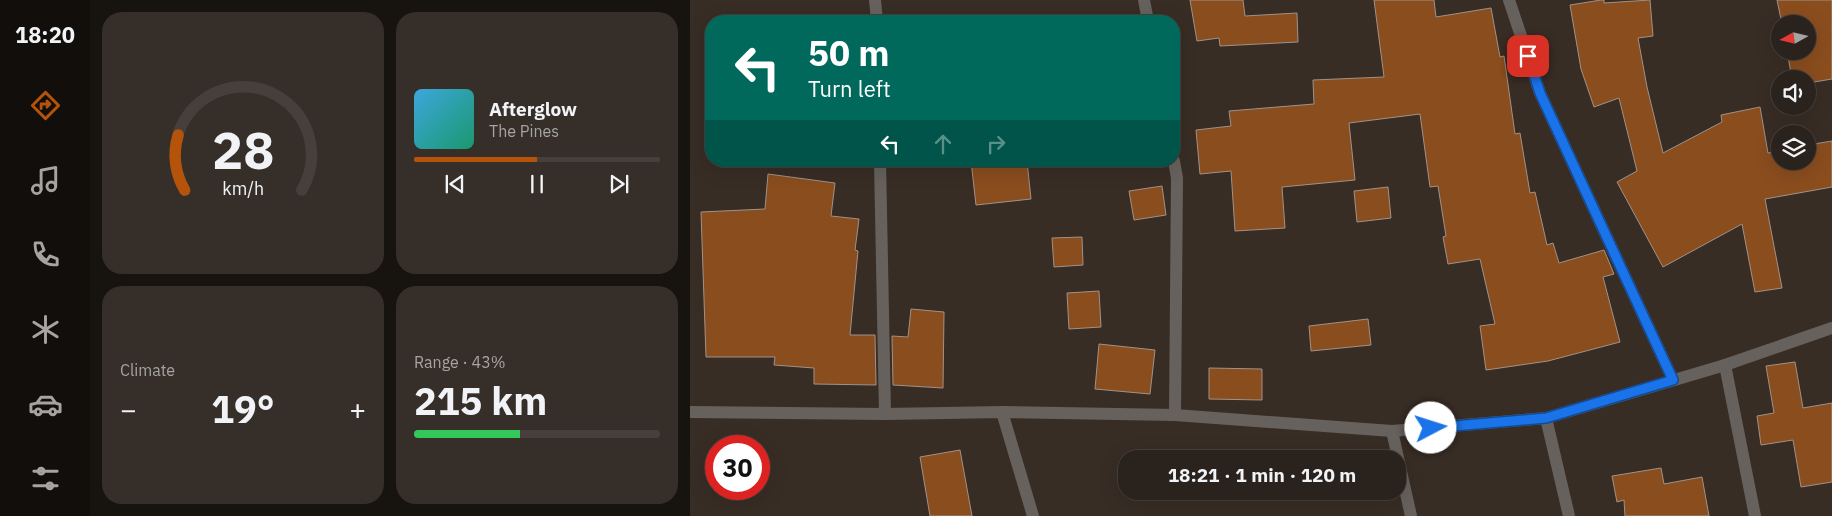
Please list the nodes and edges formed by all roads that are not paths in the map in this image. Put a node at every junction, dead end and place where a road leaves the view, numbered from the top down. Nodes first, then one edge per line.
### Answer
1 (875, 0) edge
2 (1144, 0) edge
3 (1509, 0) edge
4 (876, 15) edge
5 (1147, 15) edge
6 (880, 167) edge
7 (1175, 167) edge
8 (1832, 328) edge
9 (1725, 364) junction
10 (1673, 380) junction
11 (690, 412) edge
12 (1002, 412) junction
13 (885, 414) junction
14 (1175, 415) junction
15 (1546, 418) junction
16 (1392, 431) junction
17 (1033, 516) edge
18 (1411, 516) edge
19 (1569, 516) edge
20 (1755, 516) edge

1 - 4 street
2 - 5 street
3 - 10 street
6 - 13 street
7 - 14 street
8 - 9 street
9 - 10 street
9 - 20 street
10 - 15 street
11 - 13 street
12 - 13 street
12 - 14 street
12 - 17 street
14 - 16 street
15 - 16 street
15 - 19 street
16 - 18 street

